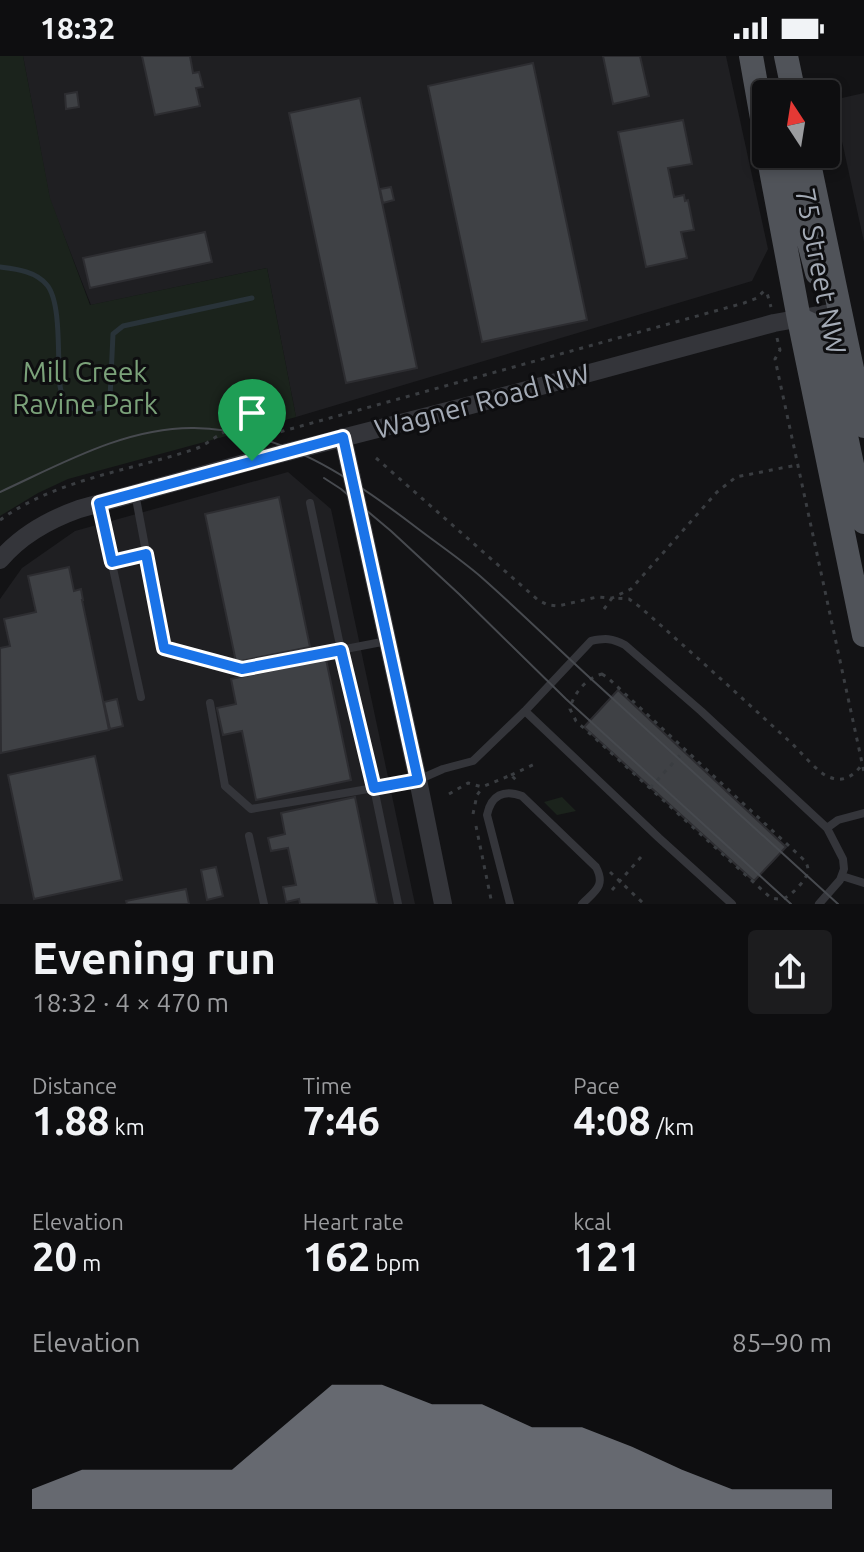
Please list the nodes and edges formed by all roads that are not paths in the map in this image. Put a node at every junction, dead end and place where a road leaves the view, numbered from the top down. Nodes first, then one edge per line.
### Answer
1 (751, 56) edge
2 (786, 56) edge
3 (755, 80) edge
4 (791, 80) edge
5 (771, 168) edge
6 (790, 168) edge
7 (810, 168) edge
8 (841, 311) junction
9 (799, 319) junction
10 (864, 426) edge
11 (343, 437) junction
12 (135, 493) junction
13 (99, 503) junction
14 (310, 503) dead end
15 (864, 522) edge
16 (146, 554) junction
17 (0, 560) edge
18 (112, 562) junction
19 (864, 635) edge
20 (388, 641) junction
21 (341, 650) junction
22 (141, 697) dead end
23 (210, 703) dead end
24 (525, 711) junction
25 (418, 780) junction
26 (374, 788) junction
27 (864, 813) edge
28 (827, 828) junction
29 (249, 836) dead end
30 (842, 876) junction
31 (864, 883) edge
32 (264, 904) edge
33 (398, 904) edge
34 (443, 904) edge
35 (510, 904) edge
36 (582, 904) edge
37 (732, 904) edge
38 (819, 904) edge

1 - 3 main road
2 - 4 main road
5 - 9 main road, 75 Street NW
6 - 8 main road
7 - 8 main road, 75 Street NW
8 - 9 street, Wagner Road NW
8 - 10 main road, 75 Street NW
9 - 11 street, Wagner Road NW
9 - 15 main road
9 - 19 main road, 75 Street NW
11 - 12 street, Wagner Road NW
11 - 20 street
12 - 13 street, Wagner Road NW
12 - 16 lane
13 - 17 street, Wagner Road NW
13 - 18 lane
14 - 21 lane
16 - 18 lane
16 - 21 lane
18 - 22 lane
20 - 21 lane
20 - 25 street
21 - 26 lane
23 - 26 lane
24 - 25 lane
24 - 28 lane
24 - 37 lane
25 - 26 lane
25 - 34 street
26 - 33 lane
27 - 28 lane
28 - 30 lane
29 - 32 lane
30 - 31 lane
30 - 38 lane
35 - 36 lane

